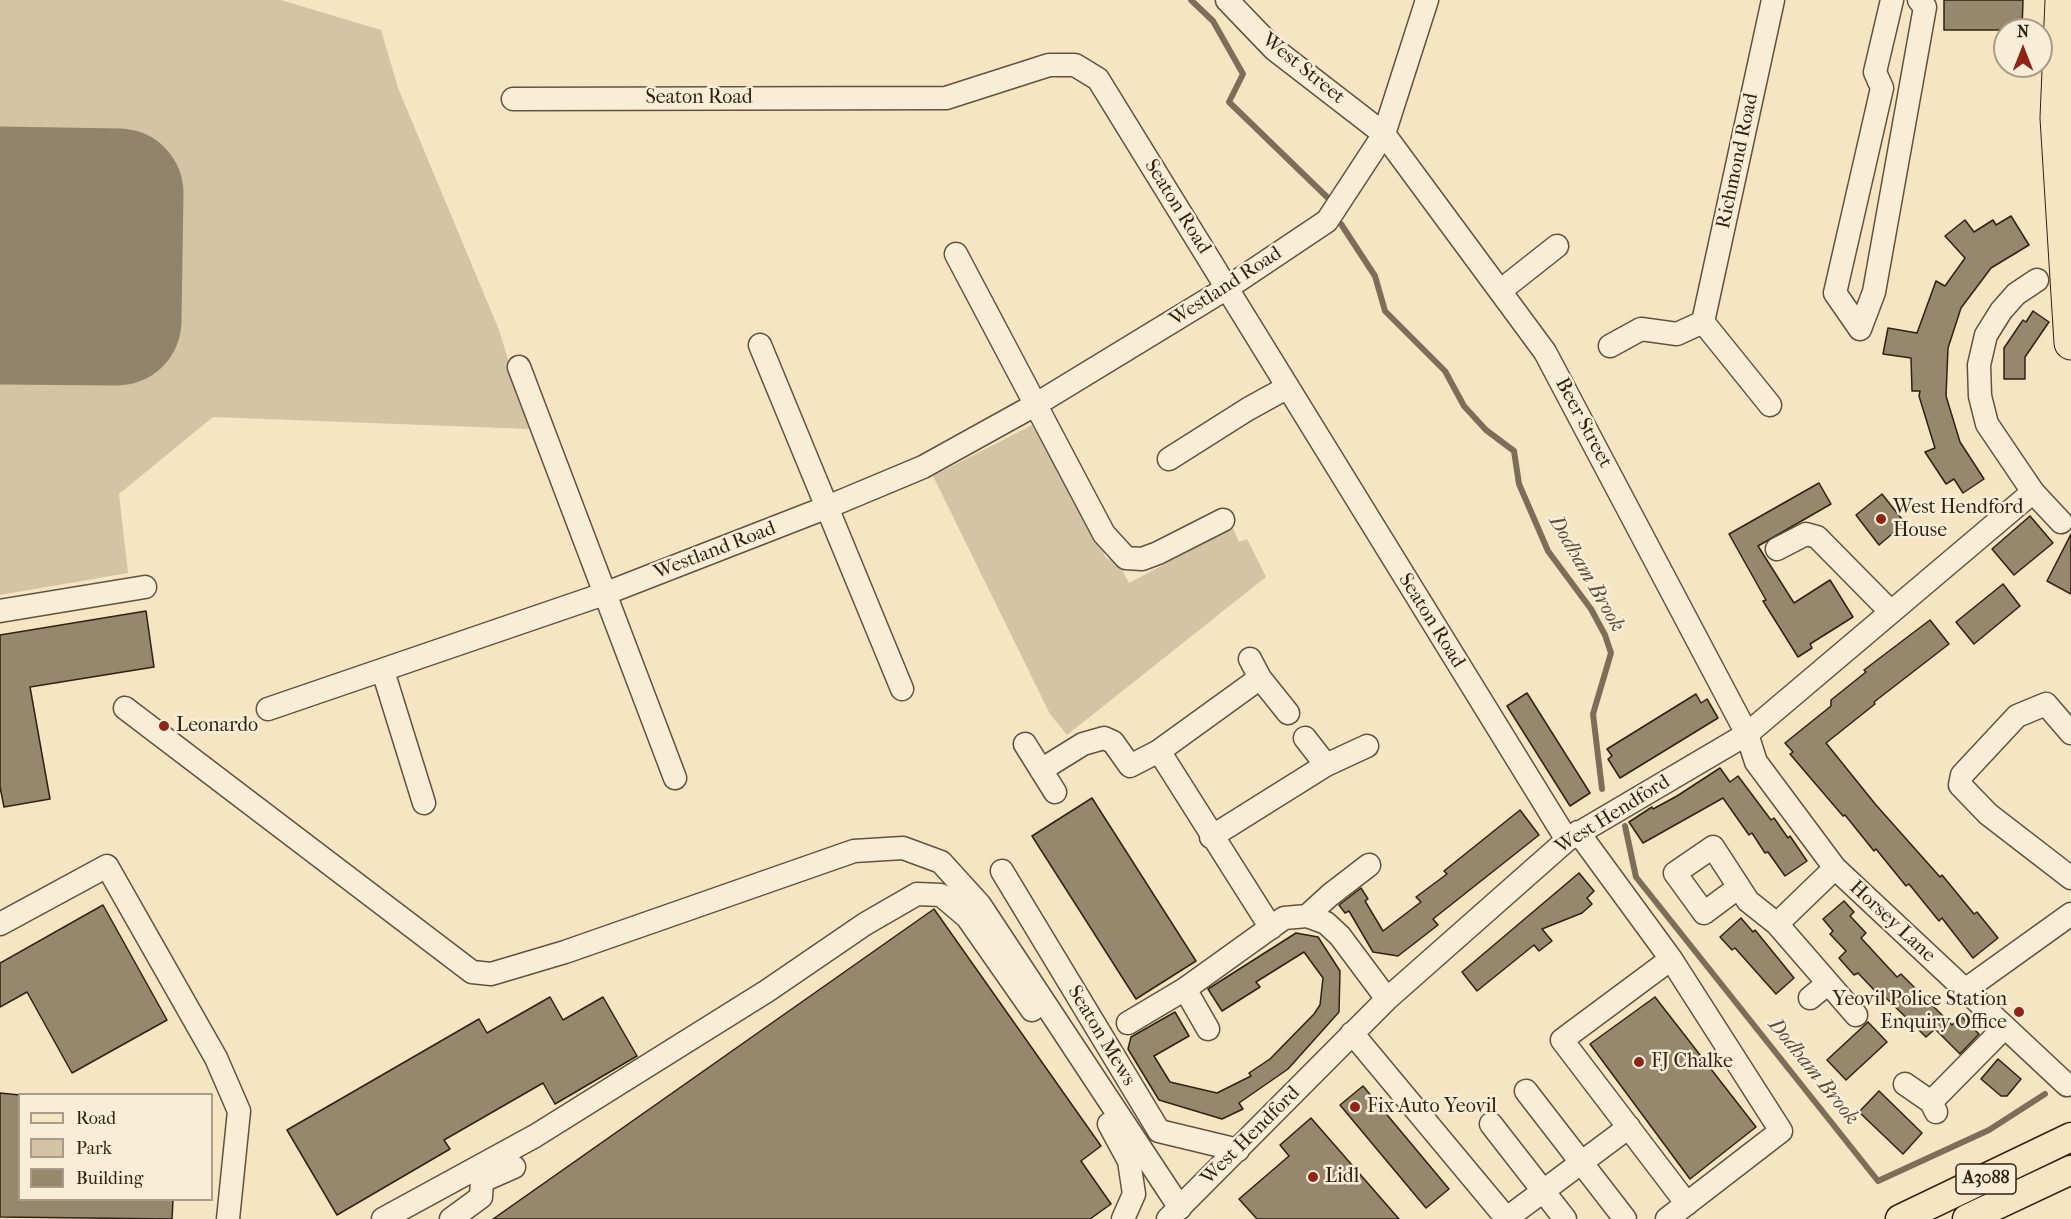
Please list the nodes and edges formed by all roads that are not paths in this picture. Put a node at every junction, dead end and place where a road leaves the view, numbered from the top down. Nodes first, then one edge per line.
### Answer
1 (1227, 0) edge
2 (1427, 0) edge
3 (1773, 0) edge
4 (1892, 0) edge
5 (1919, 0) edge
6 (2062, 0) edge
7 (513, 99) dead end
8 (1384, 134) junction
9 (1557, 246) dead end
10 (956, 254) dead end
11 (2037, 280) dead end
12 (1227, 288) junction
13 (1500, 291) junction
14 (1703, 322) junction
15 (2071, 343) edge
16 (760, 345) dead end
17 (1610, 346) dead end
18 (519, 367) dead end
19 (1288, 387) junction
20 (1035, 405) junction
21 (1770, 405) dead end
22 (1169, 459) dead end
23 (2033, 492) junction
24 (825, 508) junction
25 (1223, 520) dead end
26 (2061, 522) dead end
27 (1777, 549) dead end
28 (145, 587) dead end
29 (604, 594) junction
30 (0, 611) edge
31 (1890, 611) junction
32 (383, 671) junction
33 (902, 689) dead end
34 (125, 708) dead end
35 (268, 709) dead end
36 (1288, 713) dead end
37 (2071, 733) edge
38 (1747, 734) junction
39 (1305, 738) dead end
40 (1026, 744) dead end
41 (1367, 746) dead end
42 (1159, 751) junction
43 (1326, 765) junction
44 (1041, 770) junction
45 (675, 778) dead end
46 (1055, 792) dead end
47 (424, 803) dead end
48 (1572, 836) junction
49 (1211, 837) junction
50 (1369, 866) dead end
51 (1835, 868) junction
52 (1002, 871) dead end
53 (2071, 878) edge
54 (1744, 894) dead end
55 (2071, 914) edge
56 (1307, 916) junction
57 (0, 924) edge
58 (1777, 924) junction
59 (1271, 928) junction
60 (1671, 959) junction
61 (1185, 989) junction
62 (1965, 990) junction
63 (1388, 999) junction
64 (1856, 1015) dead end
65 (1128, 1023) dead end
66 (2004, 1028) junction
67 (1208, 1029) dead end
68 (1352, 1033) junction
69 (1905, 1084) dead end
70 (2067, 1085) dead end
71 (1526, 1091) dead end
72 (1491, 1124) dead end
73 (1629, 1127) junction
74 (2071, 1137) edge
75 (1238, 1150) junction
76 (1581, 1163) junction
77 (514, 1167) dead end
78 (2071, 1170) edge
79 (1542, 1192) junction
80 (1687, 1204) junction
81 (1174, 1213) edge
82 (228, 1219) edge
83 (383, 1219) edge
84 (451, 1219) edge
85 (1123, 1219) edge
86 (1507, 1219) edge
87 (1565, 1219) edge
88 (1625, 1219) edge
89 (1667, 1219) edge
90 (1900, 1219) edge
91 (1967, 1219) edge

1 - 8 street, West Street
2 - 8 street, Westland Road
3 - 14 street, Richmond Road
4 - 5 street
6 - 15 highway
7 - 12 street, Seaton Road
8 - 12 street, Westland Road
8 - 13 street, Beer Street
9 - 13 street
10 - 20 street
11 - 23 street
12 - 19 street, Seaton Road
12 - 20 street, Westland Road
13 - 38 street, Beer Street
14 - 17 street
14 - 21 street
16 - 24 street
18 - 29 street
19 - 22 street
19 - 48 street, Seaton Road
20 - 24 street, Westland Road
20 - 25 street
23 - 26 street
23 - 31 street, West Hendford
24 - 29 street, Westland Road
24 - 33 street
27 - 31 street
28 - 30 street
29 - 32 street, Westland Road
29 - 45 street
31 - 38 street, West Hendford
32 - 35 street, Westland Road
32 - 47 street
34 - 81 street
36 - 42 street
37 - 53 street
38 - 48 street, West Hendford
38 - 51 street, Horsey Lane
39 - 43 street
40 - 44 street
41 - 43 street
42 - 44 street
42 - 49 street
43 - 49 street
44 - 46 street
48 - 60 street, Seaton Road
48 - 63 street, West Hendford
49 - 59 street
50 - 56 street
51 - 58 street
51 - 62 street, Horsey Lane
52 - 75 street, Seaton Mews
54 - 58 street
55 - 62 street
56 - 59 street
56 - 63 street
57 - 82 street
58 - 64 street
59 - 61 street
60 - 73 street
60 - 80 street, Seaton Road
61 - 65 street
61 - 67 street
62 - 66 street, Horsey Lane
63 - 68 street, West Hendford
66 - 69 street
66 - 70 street, Horsey Lane
68 - 75 street, West Hendford
68 - 86 street
71 - 76 street
72 - 79 street
73 - 76 street
73 - 80 street
74 - 90 main road, A3088
75 - 81 street, West Hendford
76 - 79 street
76 - 88 street
77 - 84 street
78 - 91 main road, A3088
79 - 86 street
79 - 87 street
80 - 89 street
83 - 85 street

